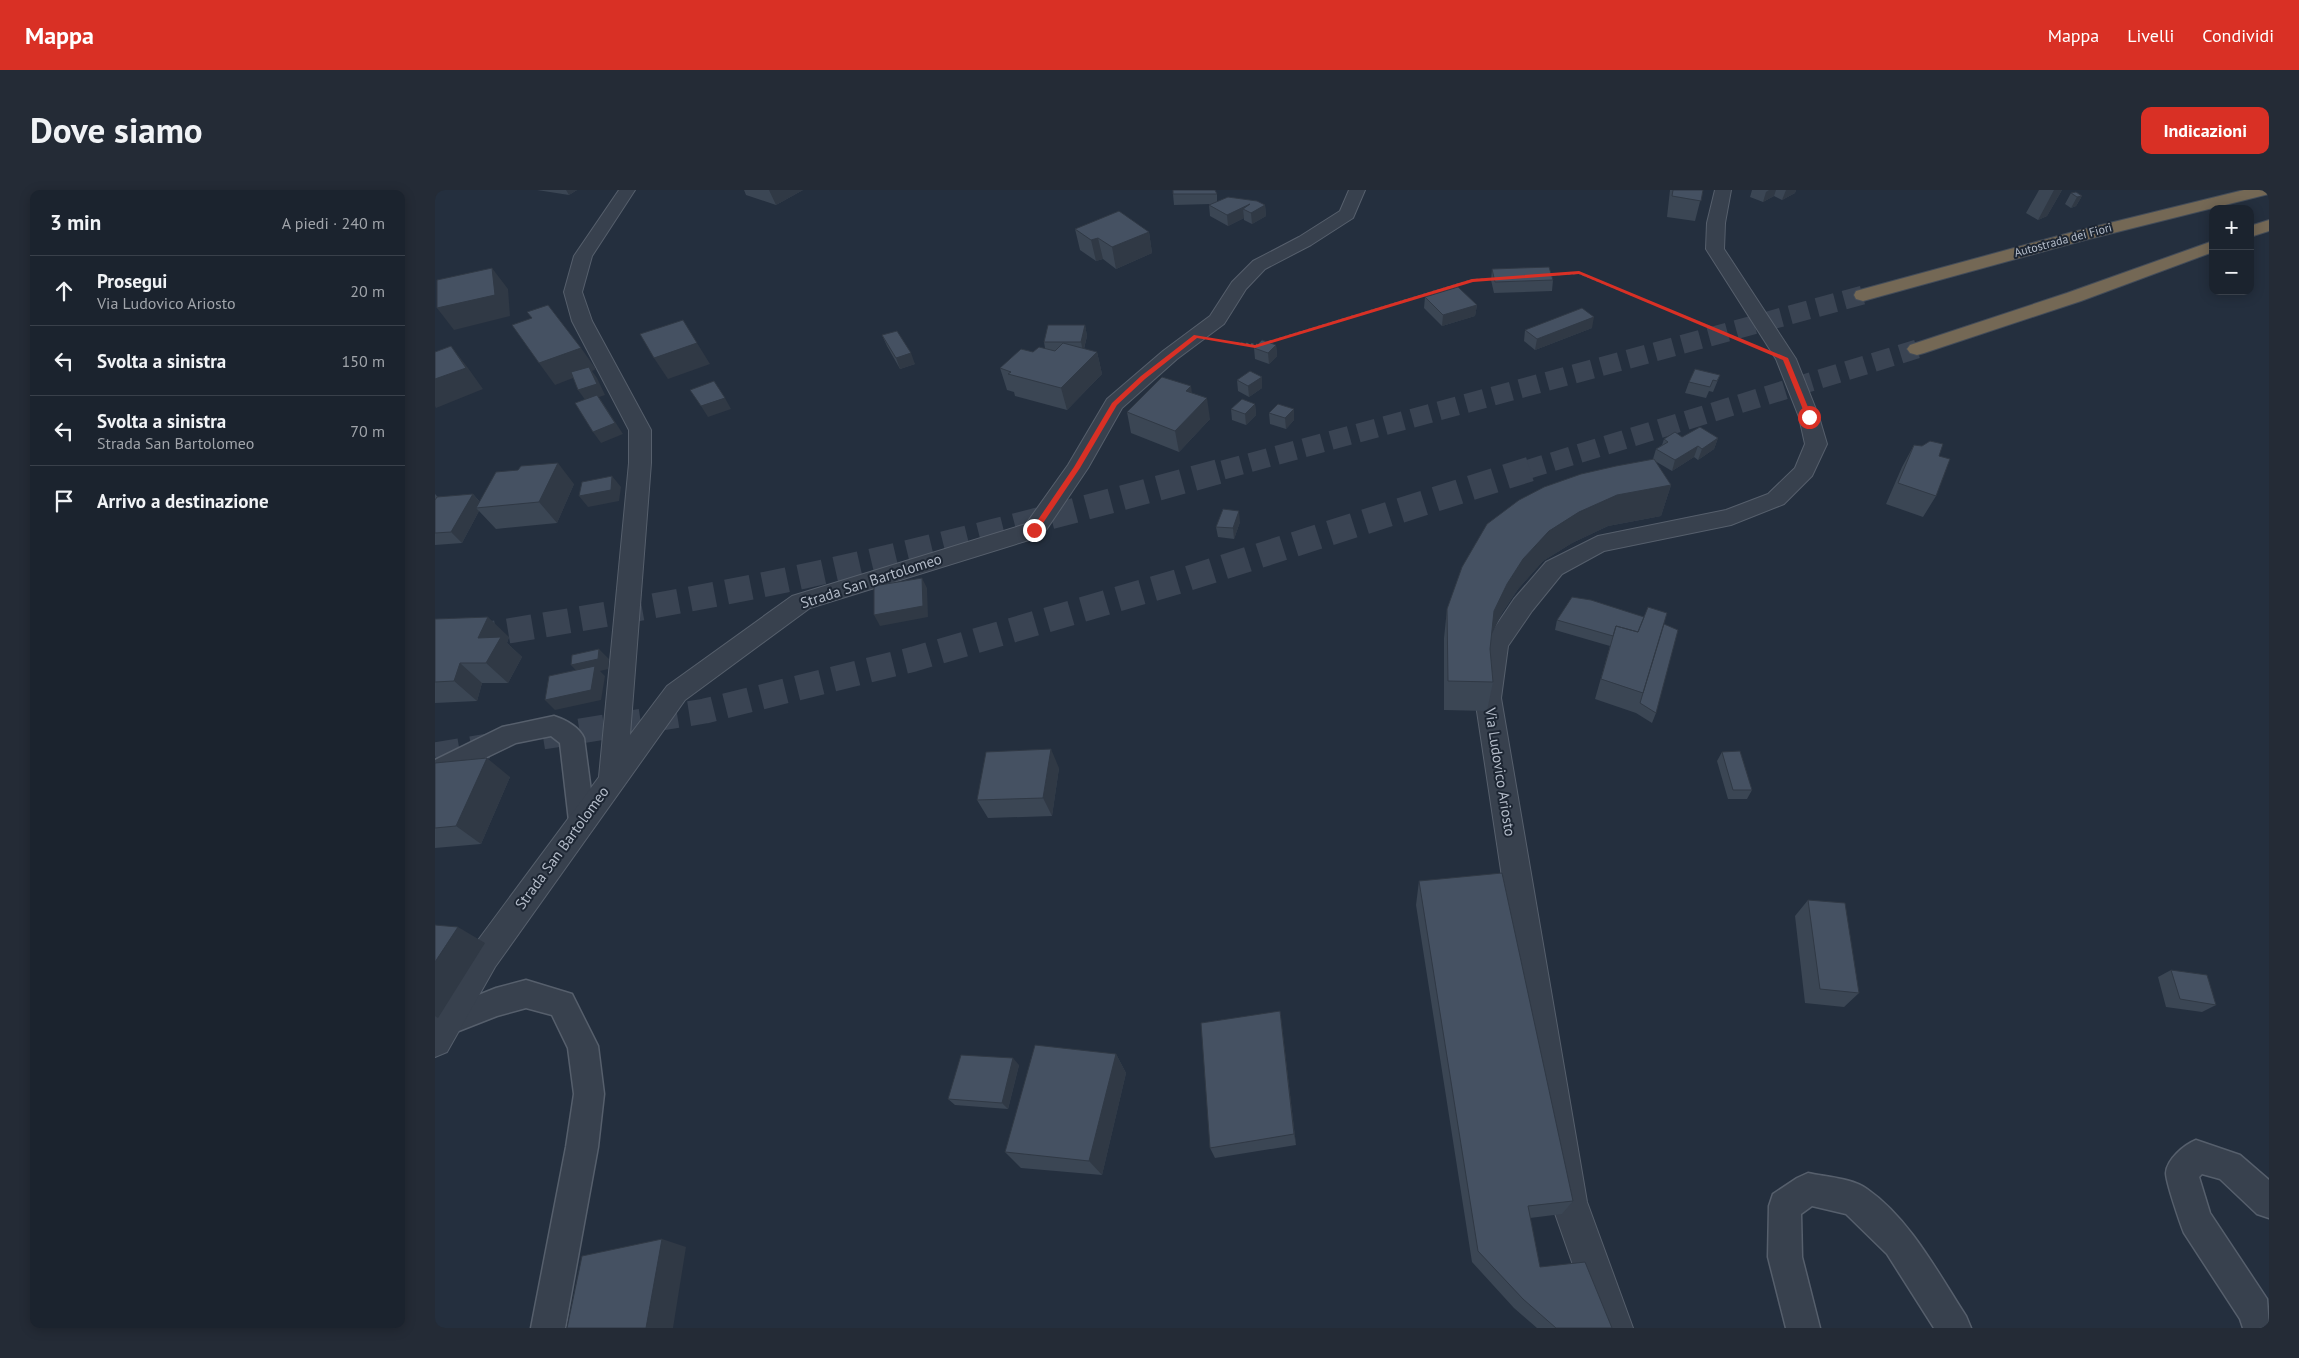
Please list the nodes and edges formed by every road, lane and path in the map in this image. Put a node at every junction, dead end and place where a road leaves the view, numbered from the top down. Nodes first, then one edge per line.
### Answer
1 (627, 190) edge
2 (1357, 190) edge
3 (1723, 190) edge
4 (2264, 190) edge
5 (2269, 224) edge
6 (2254, 230) edge
7 (2209, 247) edge
8 (1541, 276) edge
9 (1502, 278) edge
10 (1863, 295) tunnel mouth
11 (1196, 336) junction
12 (1917, 349) tunnel mouth
13 (1786, 359) junction
14 (511, 734) junction
15 (435, 753) edge
16 (435, 772) edge
17 (613, 778) junction
18 (582, 821) junction
19 (441, 1031) edge
20 (2269, 1202) edge
21 (548, 1328) edge
22 (1614, 1328) edge
23 (1803, 1328) edge
24 (1954, 1328) edge
25 (2260, 1328) edge

1 - 17 street
2 - 11 street, Strada San Bartolomeo
3 - 13 street, Via Ludovico Ariosto
4 - 10 highway, Autostrada dei Fiori
5 - 6 highway
7 - 12 highway
8 - 13 path
9 - 11 path
11 - 17 street, Strada San Bartolomeo
13 - 22 street, Via Ludovico Ariosto
14 - 15 lane
14 - 16 lane
14 - 18 lane
17 - 18 street, Strada San Bartolomeo
18 - 19 street, Strada San Bartolomeo
19 - 21 lane
20 - 25 lane
23 - 24 lane

